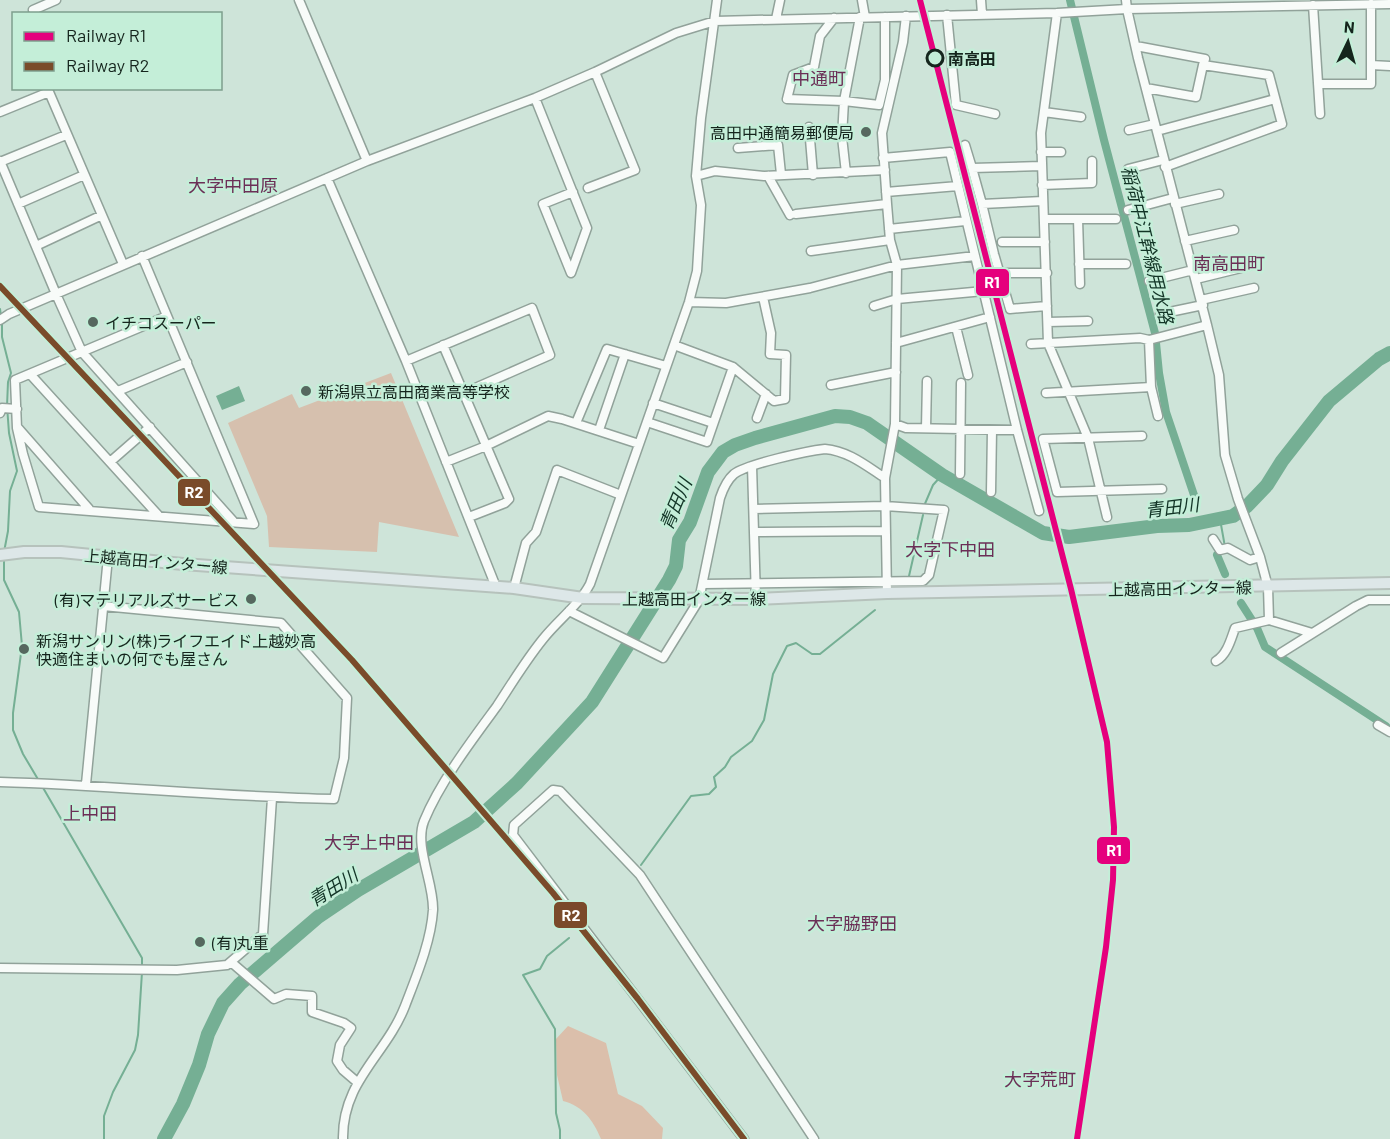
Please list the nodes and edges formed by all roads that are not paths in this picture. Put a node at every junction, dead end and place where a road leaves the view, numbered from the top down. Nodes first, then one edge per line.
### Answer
1 (37, 0) edge
2 (56, 0) edge
3 (299, 0) edge
4 (717, 0) edge
5 (780, 0) edge
6 (862, 0) edge
7 (981, 0) edge
8 (1126, 4) edge
9 (1371, 4) junction
10 (1390, 4) edge
11 (1313, 6) junction
12 (33, 12) edge
13 (1057, 13) junction
14 (982, 14) junction
15 (947, 15) junction
16 (906, 16) junction
17 (862, 17) junction
18 (885, 17) junction
19 (834, 18) junction
20 (776, 19) junction
21 (714, 21) junction
22 (1136, 46) junction
23 (1203, 65) junction
24 (1371, 65) junction
25 (1390, 66) edge
26 (595, 72) junction
27 (1318, 84) junction
28 (1146, 88) junction
29 (48, 90) edge
30 (535, 98) junction
31 (1275, 99) junction
32 (844, 101) junction
33 (0, 112) edge
34 (1044, 112) junction
35 (994, 114) dead end
36 (1320, 114) dead end
37 (1081, 117) dead end
38 (809, 127) dead end
39 (1156, 127) junction
40 (1129, 130) dead end
41 (66, 135) junction
42 (965, 145) dead end
43 (738, 148) dead end
44 (1041, 152) junction
45 (1061, 152) dead end
46 (884, 158) junction
47 (367, 161) junction
48 (1092, 161) dead end
49 (0, 162) edge
50 (1164, 163) junction
51 (1041, 166) junction
52 (972, 168) junction
53 (1128, 169) dead end
54 (885, 170) junction
55 (846, 172) junction
56 (780, 174) junction
57 (813, 175) junction
58 (84, 176) junction
59 (696, 176) junction
60 (768, 176) junction
61 (327, 178) junction
62 (1042, 185) junction
63 (958, 186) junction
64 (588, 188) dead end
65 (573, 192) junction
66 (886, 192) junction
67 (1219, 194) dead end
68 (1043, 201) junction
69 (1174, 201) junction
70 (18, 204) junction
71 (887, 204) junction
72 (982, 204) junction
73 (1128, 210) dead end
74 (100, 216) junction
75 (1044, 219) junction
76 (1078, 219) junction
77 (1116, 219) dead end
78 (965, 221) junction
79 (889, 229) junction
80 (1234, 230) dead end
81 (890, 240) junction
82 (1185, 241) junction
83 (1002, 242) dead end
84 (1045, 242) junction
85 (36, 246) junction
86 (811, 250) dead end
87 (142, 256) junction
88 (975, 256) junction
89 (123, 264) junction
90 (1079, 264) junction
91 (1126, 264) dead end
92 (897, 265) junction
93 (1249, 266) dead end
94 (999, 273) junction
95 (1047, 273) junction
96 (1194, 274) junction
97 (1149, 281) dead end
98 (1080, 284) dead end
99 (1254, 288) dead end
100 (984, 291) junction
101 (56, 294) junction
102 (763, 297) junction
103 (897, 299) junction
104 (689, 302) junction
105 (1202, 303) junction
106 (874, 306) dead end
107 (1047, 306) junction
108 (1160, 315) dead end
109 (167, 316) junction
110 (990, 317) junction
111 (0, 320) edge
112 (1088, 321) dead end
113 (1048, 322) junction
114 (1207, 325) junction
115 (956, 327) junction
116 (1149, 340) junction
117 (896, 343) junction
118 (1048, 343) junction
119 (1031, 344) dead end
120 (443, 345) junction
121 (674, 345) junction
122 (82, 352) junction
123 (625, 354) junction
124 (406, 361) junction
125 (187, 362) junction
126 (666, 366) junction
127 (733, 367) junction
128 (896, 372) junction
129 (30, 374) junction
130 (968, 375) dead end
131 (927, 381) dead end
132 (961, 383) dead end
133 (831, 385) dead end
134 (1151, 387) junction
135 (118, 391) junction
136 (1068, 392) junction
137 (464, 393) junction
138 (1046, 393) dead end
139 (766, 394) junction
140 (653, 403) junction
141 (6, 409) edge
142 (1158, 416) dead end
143 (757, 418) dead end
144 (647, 422) junction
145 (576, 423) junction
146 (713, 423) junction
147 (150, 427) junction
148 (18, 428) junction
149 (894, 428) junction
150 (926, 428) junction
151 (960, 429) junction
152 (598, 430) junction
153 (992, 430) junction
154 (1017, 430) junction
155 (1142, 436) dead end
156 (1088, 438) junction
157 (639, 444) junction
158 (486, 446) junction
159 (110, 462) junction
160 (446, 462) junction
161 (752, 466) junction
162 (960, 474) dead end
163 (885, 478) junction
164 (1162, 489) dead end
165 (1100, 490) junction
166 (991, 492) dead end
167 (621, 495) junction
168 (885, 506) junction
169 (89, 509) junction
170 (754, 509) junction
171 (1039, 511) dead end
172 (158, 515) junction
173 (469, 517) junction
174 (1107, 517) dead end
175 (233, 522) junction
176 (886, 531) junction
177 (754, 532) junction
178 (1213, 539) dead end
179 (0, 555) edge
180 (1260, 556) junction
181 (108, 557) junction
182 (887, 580) junction
183 (755, 583) junction
184 (1386, 583) edge
185 (703, 584) junction
186 (496, 587) junction
187 (1268, 587) junction
188 (514, 588) junction
189 (887, 593) junction
190 (583, 598) junction
191 (756, 599) junction
192 (1386, 599) edge
193 (699, 600) junction
194 (103, 606) junction
195 (569, 611) junction
196 (1269, 620) junction
197 (1311, 633) junction
198 (1281, 653) dead end
199 (1216, 661) dead end
200 (1378, 725) dead end
201 (1390, 732) edge
202 (0, 782) edge
203 (86, 784) junction
204 (272, 798) junction
205 (231, 962) junction
206 (0, 968) edge
207 (357, 1082) junction
208 (343, 1139) edge
209 (744, 1139) edge
210 (814, 1139) edge

1 - 12 street
2 - 12 street
3 - 47 street
4 - 21 street
5 - 20 street
6 - 17 street
7 - 14 street
8 - 11 street
8 - 13 street
8 - 22 street
9 - 10 street
9 - 11 street
9 - 24 street
11 - 27 street
13 - 14 street
13 - 34 street
14 - 15 street
15 - 16 street
15 - 35 street
16 - 18 street
16 - 46 street
17 - 18 street
17 - 19 street
17 - 32 street
18 - 32 street
19 - 20 street
19 - 32 street
20 - 21 street
21 - 26 street
21 - 59 street
22 - 23 street
22 - 28 street
23 - 28 street
23 - 31 street
24 - 25 street
24 - 27 street
26 - 30 street
26 - 64 street
27 - 36 street
28 - 39 street
29 - 33 street
29 - 41 street
30 - 47 street
30 - 65 street
31 - 39 street
31 - 50 street
32 - 55 street
34 - 37 street
34 - 44 street
38 - 57 street
39 - 40 street
39 - 50 street
41 - 49 street
41 - 58 street
42 - 52 street
43 - 56 street
44 - 45 street
44 - 51 street
46 - 54 street
46 - 63 street
47 - 61 street
48 - 62 street
49 - 70 street
50 - 53 street
50 - 69 street
51 - 52 street
51 - 62 street
52 - 72 street
54 - 55 street
54 - 66 street
55 - 57 street
56 - 57 street
56 - 60 street
58 - 70 street
58 - 74 street
59 - 60 street
59 - 104 street
60 - 71 street
61 - 87 street
61 - 124 street
62 - 68 street
63 - 66 street
63 - 78 street
65 - 65 street
66 - 71 street
67 - 69 street
68 - 72 street
68 - 75 street
69 - 73 street
69 - 82 street
70 - 85 street
71 - 79 street
72 - 94 street
74 - 85 street
74 - 89 street
75 - 76 street
75 - 84 street
76 - 77 street
76 - 90 street
78 - 79 street
78 - 88 street
79 - 81 street
80 - 82 street
81 - 86 street
81 - 92 street
82 - 96 street
83 - 84 street
84 - 95 street
85 - 101 street
87 - 89 street
87 - 109 street
88 - 92 street
88 - 100 street
89 - 101 street
90 - 91 street
90 - 98 street
92 - 102 street
92 - 103 street
93 - 96 street
94 - 95 street
94 - 107 street
95 - 107 street
96 - 97 street
96 - 105 street
99 - 105 street
100 - 103 street
100 - 110 street
101 - 111 street
101 - 122 street
102 - 104 street
102 - 139 street
103 - 106 street
103 - 117 street
104 - 121 street
105 - 108 street
105 - 114 street
107 - 113 street
109 - 122 street
109 - 125 street
110 - 115 street
110 - 154 street
112 - 113 street
113 - 118 street
114 - 116 street
114 - 180 street
115 - 117 street
115 - 130 street
116 - 118 street
116 - 134 street
117 - 128 street
118 - 119 street
118 - 136 street
120 - 124 street
120 - 137 street
120 - 137 street
121 - 126 street
121 - 127 street
122 - 129 street
122 - 135 street
123 - 126 street
123 - 145 street
123 - 152 street
124 - 160 street
125 - 135 street
125 - 175 street
126 - 140 street
127 - 139 street
127 - 146 street
128 - 133 street
128 - 149 street
129 - 141 street
129 - 159 street
131 - 150 street
132 - 151 street
134 - 136 street
134 - 142 street
135 - 147 street
136 - 138 street
136 - 156 street
137 - 158 street
139 - 143 street
140 - 144 street
140 - 146 street
141 - 148 street
144 - 146 street
144 - 157 street
145 - 152 street
145 - 158 street
147 - 159 street
147 - 175 street
148 - 169 street
148 - 169 street
149 - 150 street
149 - 163 street
150 - 151 street
151 - 153 street
151 - 162 street
152 - 157 street
153 - 154 street
153 - 166 street
154 - 171 street
155 - 156 street
156 - 165 street
156 - 165 street
157 - 167 street
158 - 160 street
158 - 173 street
159 - 172 street
160 - 173 street
161 - 163 street
161 - 170 street
161 - 185 street
163 - 168 street
164 - 165 street
165 - 174 street
167 - 188 street
167 - 190 street
168 - 170 street
168 - 176 street
168 - 182 street
169 - 172 street
170 - 177 street
172 - 175 street
173 - 186 street
176 - 177 street
176 - 182 street
177 - 183 street
178 - 180 street
179 - 181 main road, 上越高田インター線
180 - 187 street
181 - 186 main road, 上越高田インター線
181 - 194 street
182 - 183 street
182 - 189 street
183 - 185 street
183 - 191 street
184 - 187 main road, 上越高田インター線
184 - 192 street
185 - 193 street
186 - 188 main road, 上越高田インター線
187 - 189 main road, 上越高田インター線
187 - 196 street
188 - 190 main road, 上越高田インター線
189 - 191 main road, 上越高田インター線
190 - 193 main road, 上越高田インター線
190 - 195 street
191 - 193 main road, 上越高田インター線
192 - 197 street
193 - 195 street
194 - 203 street
194 - 204 street
195 - 207 street
196 - 197 street
196 - 199 street
197 - 198 street
200 - 201 street
202 - 203 street
203 - 204 street
204 - 205 street
205 - 206 street
205 - 207 street
207 - 208 street
209 - 210 street

